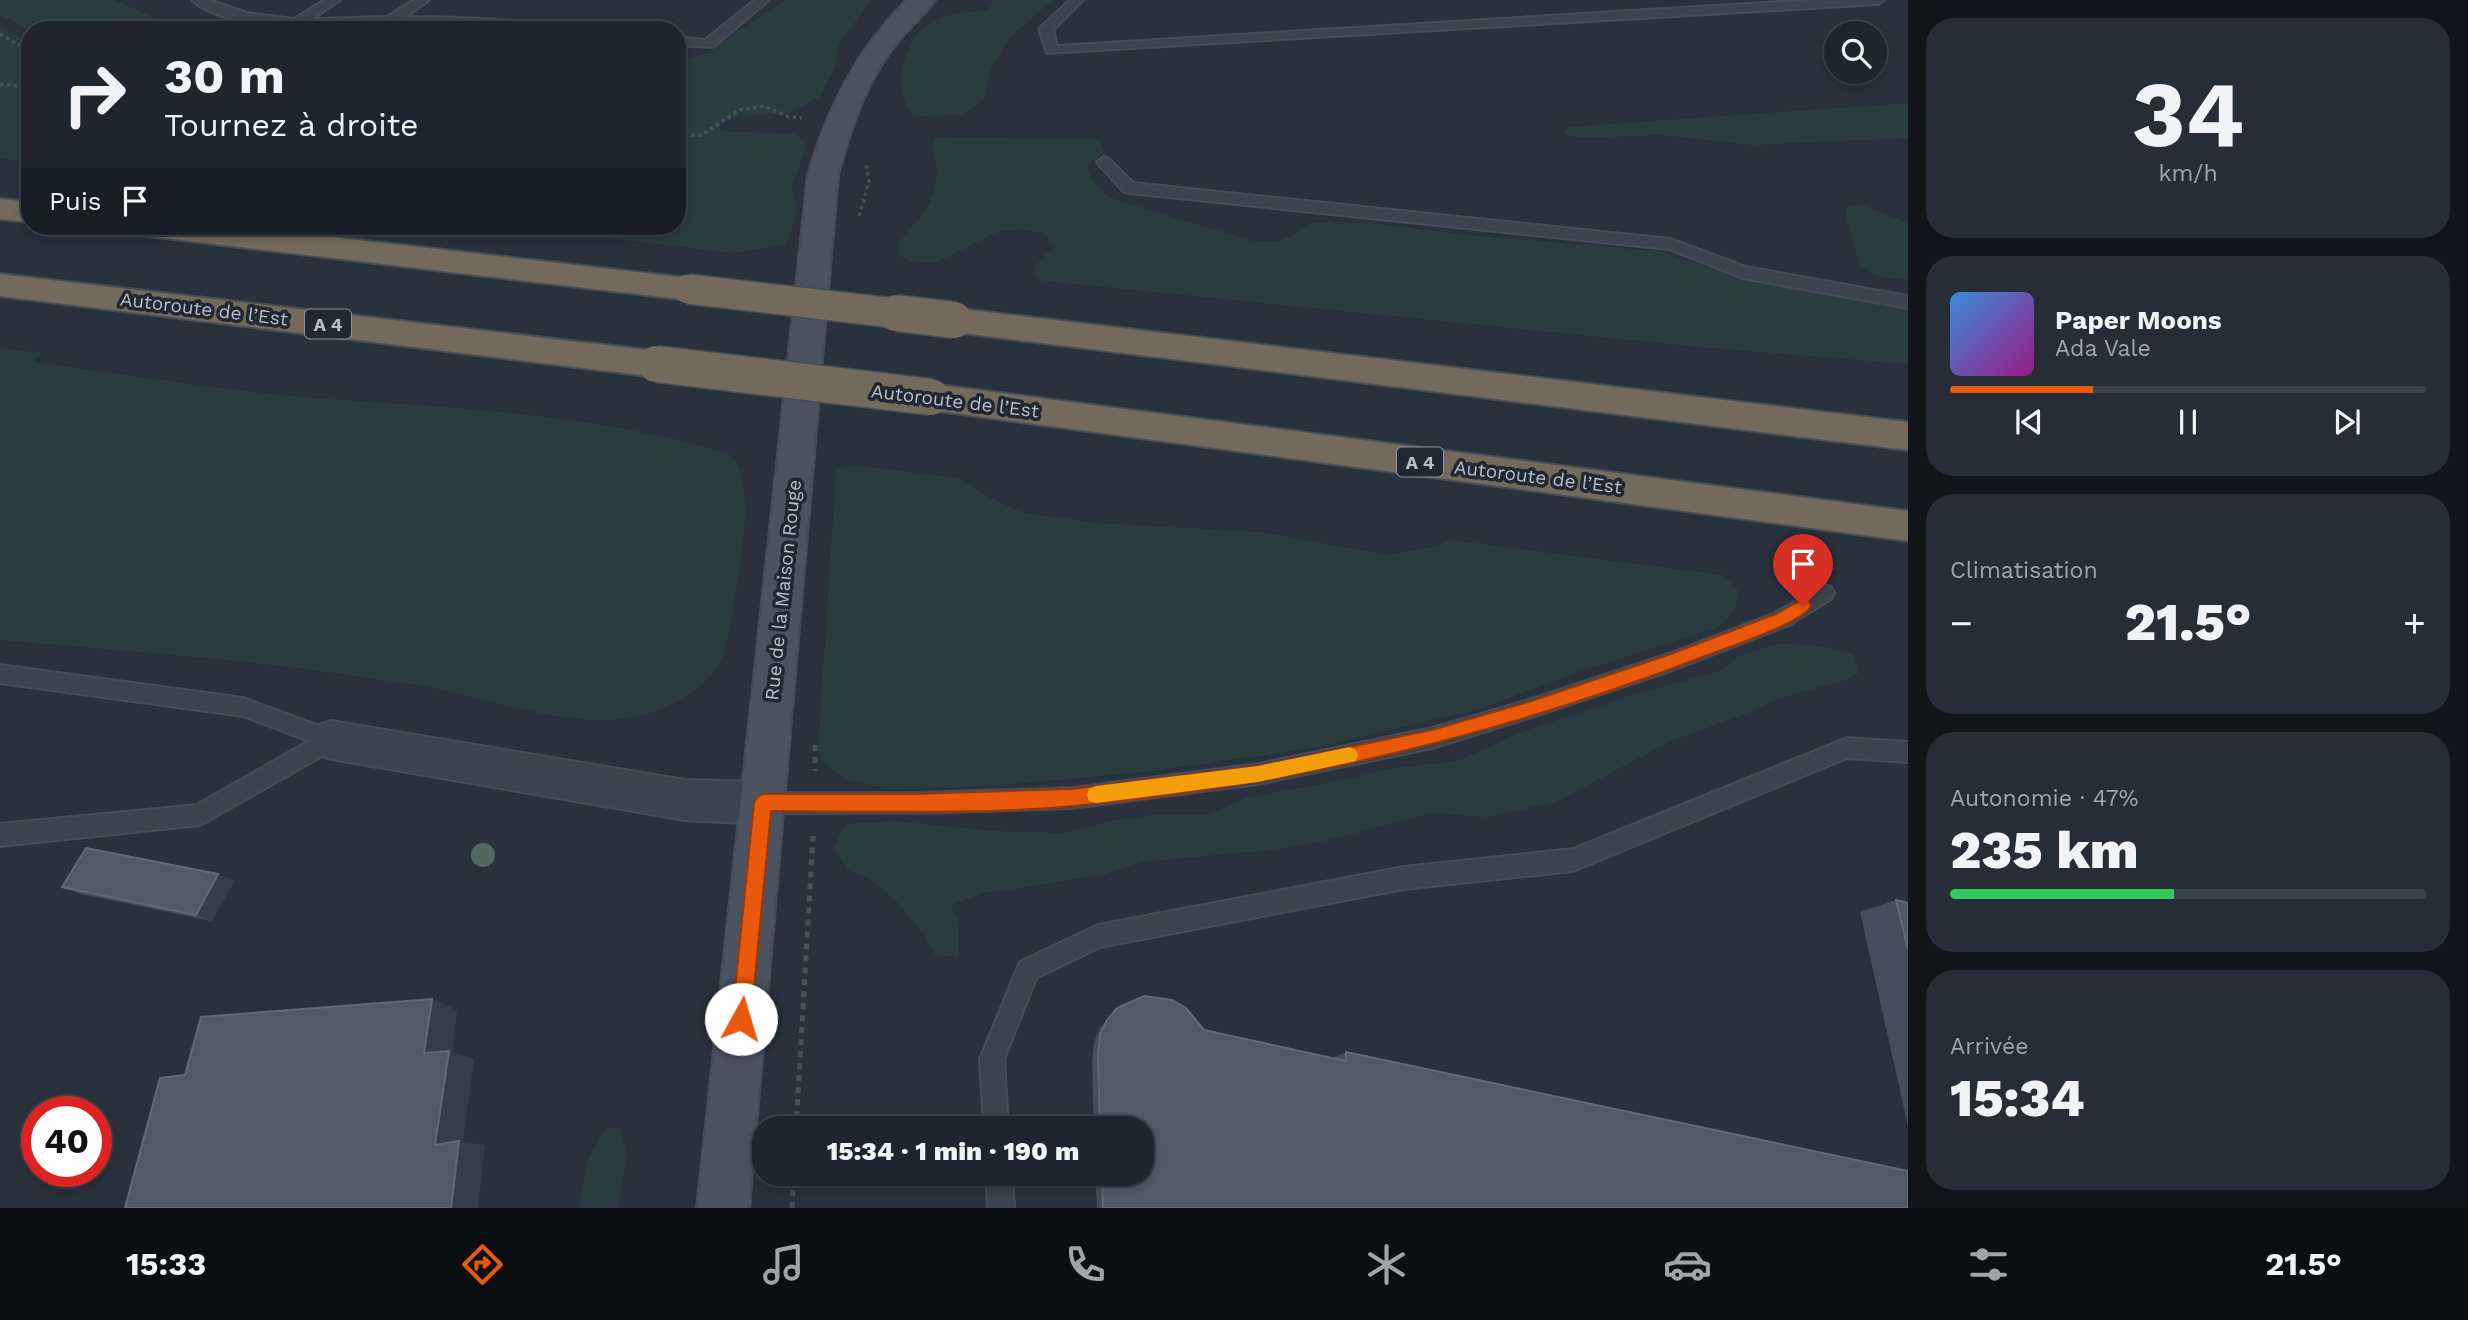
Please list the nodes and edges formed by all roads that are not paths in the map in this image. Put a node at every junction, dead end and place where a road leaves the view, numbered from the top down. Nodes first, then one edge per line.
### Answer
1 (198, 0) edge
2 (334, 0) edge
3 (423, 0) edge
4 (763, 0) edge
5 (922, 0) edge
6 (1077, 0) edge
7 (1878, 0) edge
8 (390, 20) junction
9 (257, 21) edge
10 (300, 21) edge
11 (359, 21) edge
12 (456, 21) edge
13 (686, 42) edge
14 (1104, 162) dead end
15 (0, 209) edge
16 (21, 211) edge
17 (224, 235) edge
18 (0, 285) edge
19 (1908, 302) edge
20 (1908, 436) edge
21 (1908, 526) edge
22 (1824, 593) dead end
23 (0, 674) edge
24 (331, 740) junction
25 (1908, 752) edge
26 (763, 803) junction
27 (0, 835) edge
28 (995, 1116) edge
29 (1000, 1186) edge
30 (723, 1208) edge
31 (1001, 1208) edge

1 - 9 lane
2 - 10 lane
3 - 8 lane
4 - 13 lane
5 - 26 street, Rue de la Maison Rouge
6 - 7 lane
8 - 11 lane
8 - 12 lane
14 - 19 lane
15 - 16 highway
17 - 20 highway, bridge
18 - 21 highway, Autoroute de l’Est / A 4, bridge
22 - 26 lane
23 - 24 lane
24 - 26 street
24 - 27 lane
25 - 28 lane
26 - 30 street, Rue de la Maison Rouge
29 - 31 lane

